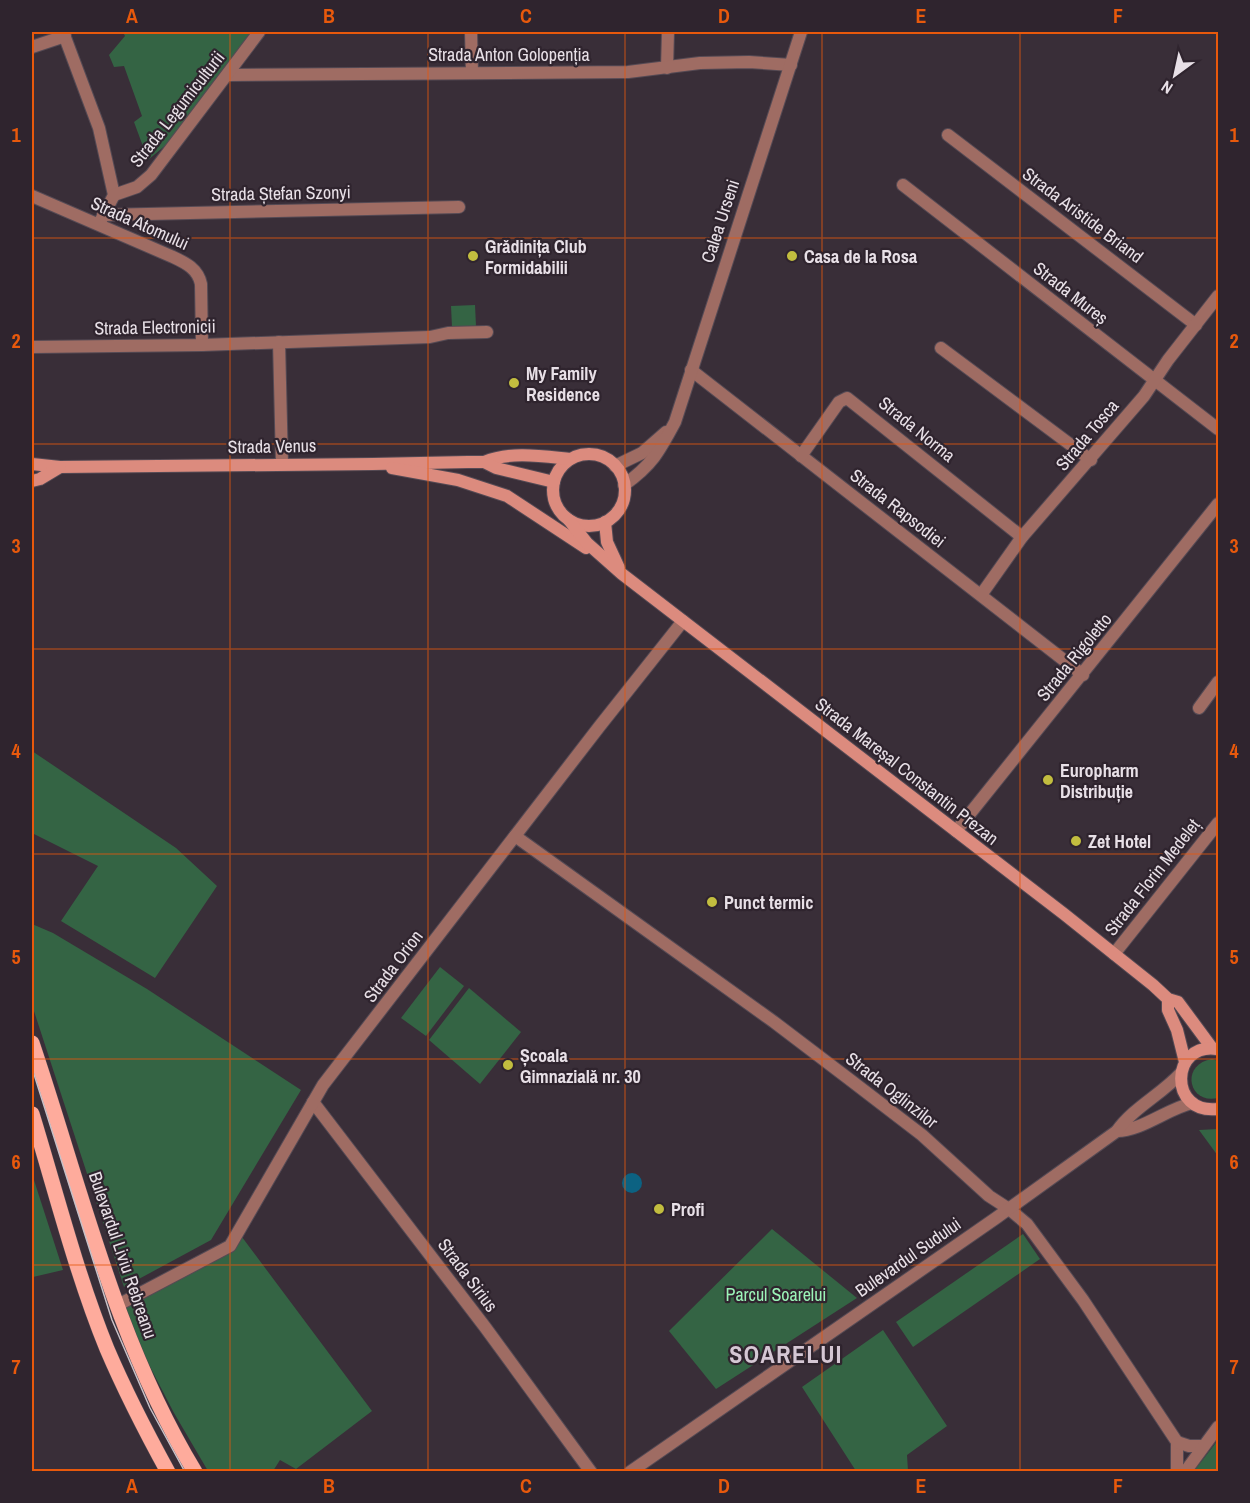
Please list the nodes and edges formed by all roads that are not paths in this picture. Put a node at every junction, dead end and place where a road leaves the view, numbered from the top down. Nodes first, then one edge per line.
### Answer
1 (259, 32) edge
2 (471, 32) edge
3 (668, 32) edge
4 (801, 32) edge
5 (64, 34) edge
6 (32, 47) edge
7 (791, 65) junction
8 (667, 68) junction
9 (472, 72) junction
10 (228, 75) junction
11 (948, 135) dead end
12 (903, 185) dead end
13 (114, 195) junction
14 (32, 196) edge
15 (459, 207) dead end
16 (101, 220) junction
17 (1218, 296) edge
18 (1196, 325) junction
19 (486, 332) dead end
20 (279, 342) junction
21 (202, 345) junction
22 (32, 347) edge
23 (941, 348) dead end
24 (691, 370) junction
25 (1154, 381) junction
26 (675, 422) junction
27 (1218, 429) edge
28 (801, 456) junction
29 (570, 459) junction
30 (1091, 460) junction
31 (484, 462) junction
32 (32, 464) edge
33 (282, 464) junction
34 (373, 464) junction
35 (615, 466) junction
36 (60, 467) junction
37 (32, 482) edge
38 (554, 482) junction
39 (624, 485) junction
40 (1218, 504) edge
41 (569, 520) junction
42 (605, 522) junction
43 (1022, 537) junction
44 (619, 572) junction
45 (981, 595) junction
46 (683, 621) junction
47 (1083, 675) junction
48 (1218, 682) edge
49 (1199, 708) dead end
50 (1218, 823) edge
51 (957, 831) junction
52 (515, 836) junction
53 (1114, 954) junction
54 (1168, 999) junction
55 (32, 1043) edge
56 (1215, 1049) edge
57 (1183, 1068) junction
58 (313, 1102) junction
59 (1191, 1103) junction
60 (1218, 1109) edge
61 (32, 1114) edge
62 (1117, 1131) junction
63 (1010, 1209) junction
64 (118, 1305) junction
65 (1218, 1427) edge
66 (1177, 1442) junction
67 (1203, 1446) junction
68 (168, 1472) edge
69 (195, 1472) edge
70 (591, 1472) edge
71 (630, 1472) edge
72 (1177, 1472) edge
73 (1185, 1472) edge

1 - 10 street, Strada Legumiculturii
2 - 9 street
3 - 8 street
4 - 7 street, Calea Urseni
5 - 6 street
5 - 13 street
7 - 8 street, Strada Anton Golopenția
7 - 24 street, Calea Urseni
8 - 9 street, Strada Anton Golopenția
9 - 10 street, Strada Anton Golopenția
10 - 13 street, Strada Legumiculturii
11 - 18 street, Strada Aristide Briand
12 - 25 street, Strada Mureș
13 - 16 street
14 - 16 street, Strada Atomului
15 - 16 street, Strada Ștefan Szonyi
16 - 21 street, Strada Atomului
17 - 18 street, Strada Tosca
18 - 25 street, Strada Tosca
19 - 20 street, Strada Electronicii
20 - 21 street, Strada Electronicii
20 - 33 street
21 - 22 street, Strada Electronicii
23 - 30 street
24 - 26 street, Calea Urseni
24 - 28 street, Strada Rapsodiei
25 - 27 street, Strada Mureș
25 - 30 street, Strada Tosca
26 - 35 street, Calea Urseni
26 - 39 street, Calea Urseni
28 - 43 street, Strada Norma
28 - 45 street, Strada Rapsodiei
29 - 31 main road, Strada Venus
29 - 35 main road
29 - 38 main road
30 - 43 street, Strada Tosca
31 - 34 main road, Strada Venus
31 - 38 main road, Strada Venus
32 - 36 main road, Strada Venus
33 - 34 main road, Strada Venus
33 - 36 main road, Strada Venus
34 - 44 main road
35 - 39 main road
36 - 37 main road, Strada Venus
38 - 41 main road
39 - 42 main road
40 - 47 street, Strada Rigoletto
41 - 42 main road
41 - 44 main road, Strada Mareșal Constantin Prezan
42 - 44 main road, Strada Mareșal Constantin Prezan
43 - 45 street, Strada Tosca
44 - 46 main road, Strada Mareșal Constantin Prezan
45 - 47 street, Strada Rapsodiei
46 - 51 main road, Strada Mareșal Constantin Prezan
46 - 52 street, Strada Orion
47 - 51 street, Strada Rigoletto
48 - 49 street
50 - 53 street, Strada Florin Medeleț
51 - 53 main road, Strada Mareșal Constantin Prezan
52 - 58 street, Strada Orion
52 - 63 street, Strada Oglinzilor
53 - 54 main road, Strada Mareșal Constantin Prezan
54 - 56 main road, Strada Mareșal Constantin Prezan
54 - 57 main road
55 - 64 main road, Bulevardul Liviu Rebreanu
56 - 57 main road
57 - 59 main road
57 - 62 street, Bulevardul Sudului
58 - 64 street, Strada Orion
58 - 70 street, Strada Sirius
59 - 60 main road
59 - 62 street, Bulevardul Sudului
61 - 68 main road
62 - 63 street, Bulevardul Sudului
63 - 66 street, Strada Oglinzilor
63 - 71 street, Bulevardul Sudului
64 - 69 main road, Bulevardul Liviu Rebreanu
65 - 67 street
66 - 67 street
66 - 72 street
67 - 73 street

